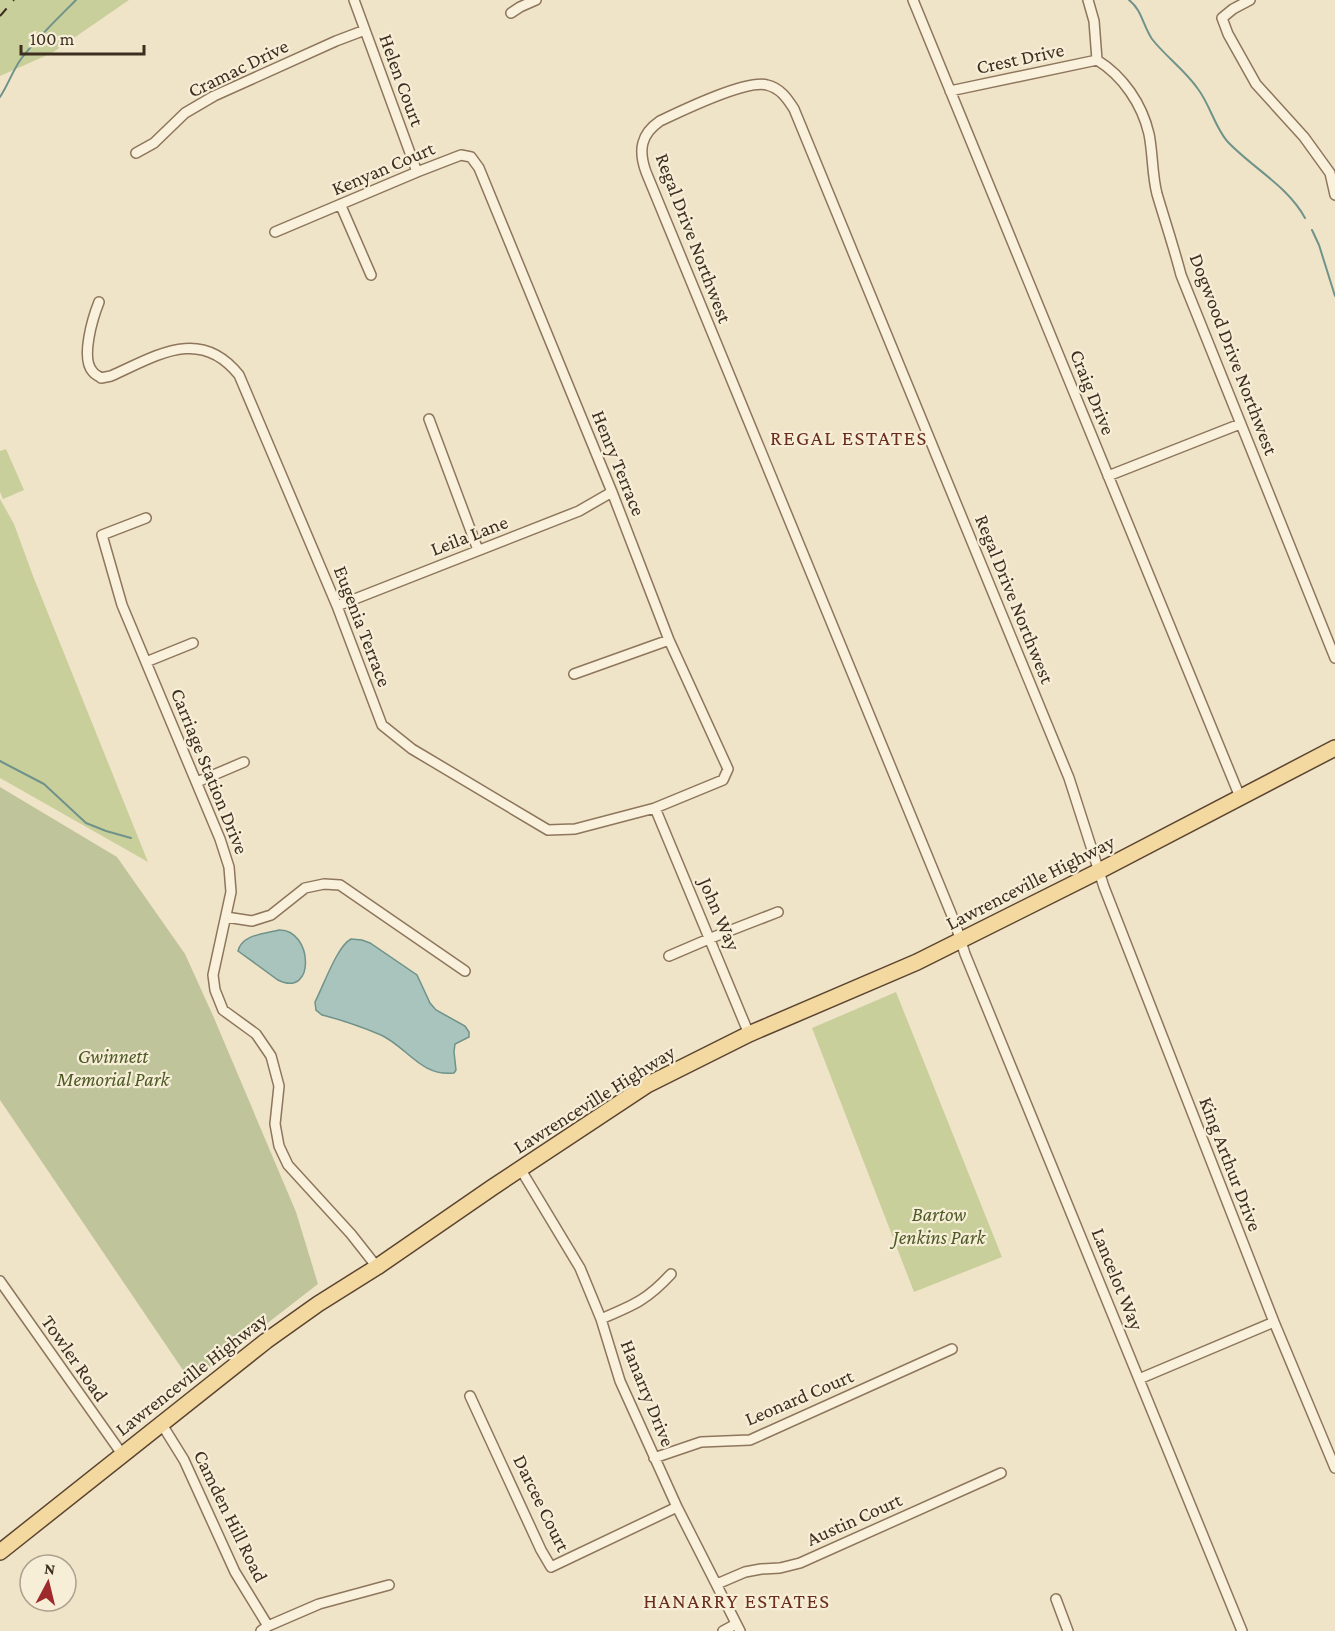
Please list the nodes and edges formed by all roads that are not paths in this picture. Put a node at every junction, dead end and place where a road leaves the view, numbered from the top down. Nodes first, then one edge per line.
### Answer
1 (354, 0) edge
2 (536, 0) edge
3 (913, 0) edge
4 (1088, 0) edge
5 (1250, 0) edge
6 (518, 3) edge
7 (511, 13) dead end
8 (365, 30) junction
9 (1097, 60) junction
10 (951, 91) junction
11 (136, 153) dead end
12 (1332, 170) edge
13 (417, 172) junction
14 (488, 190) joint
15 (1335, 195) edge
16 (341, 206) junction
17 (275, 232) dead end
18 (371, 275) dead end
19 (99, 302) dead end
20 (429, 419) dead end
21 (1240, 424) junction
22 (1108, 476) junction
23 (612, 492) junction
24 (146, 518) dead end
25 (478, 550) junction
26 (337, 606) junction
27 (669, 640) junction
28 (193, 643) dead end
29 (1335, 658) edge
30 (146, 662) junction
31 (574, 674) dead end
32 (719, 748) joint
33 (1335, 748) edge
34 (244, 762) dead end
35 (196, 782) junction
36 (1240, 797) junction
37 (655, 808) junction
38 (1099, 871) junction
39 (778, 912) dead end
40 (226, 917) junction
41 (711, 938) junction
42 (960, 941) junction
43 (669, 956) dead end
44 (465, 971) dead end
45 (749, 1034) junction
46 (521, 1170) junction
47 (377, 1267) junction
48 (671, 1274) dead end
49 (0, 1281) edge
50 (602, 1319) junction
51 (1274, 1322) junction
52 (952, 1349) dead end
53 (1139, 1379) junction
54 (470, 1396) dead end
55 (161, 1423) junction
56 (122, 1454) junction
57 (654, 1458) junction
58 (1335, 1468) edge
59 (1001, 1473) dead end
60 (677, 1508) junction
61 (0, 1552) edge
62 (717, 1584) junction
63 (389, 1585) dead end
64 (1056, 1599) dead end
65 (265, 1628) edge
66 (738, 1628) edge
67 (723, 1631) edge
68 (1068, 1631) edge
69 (1242, 1631) edge

1 - 8 street, Helen Court
2 - 6 street
3 - 10 street, Craig Drive
4 - 9 street
5 - 12 street
6 - 7 street
8 - 11 street, Cramac Drive
8 - 13 street, Helen Court
9 - 10 street, Crest Drive
9 - 21 street, Dogwood Drive Northwest
10 - 22 street, Craig Drive
12 - 15 street
13 - 14 street, Kenyan Court
13 - 16 street, Kenyan Court
14 - 23 street, Henry Terrace
16 - 17 street, Kenyan Court
16 - 18 street
19 - 26 street, Eugenia Terrace
20 - 25 street
21 - 22 street
21 - 29 street, Dogwood Drive Northwest
22 - 36 street, Craig Drive
23 - 25 street, Leila Lane
23 - 27 street, Henry Terrace
24 - 30 street, Carriage Station Drive
25 - 26 street, Leila Lane
26 - 37 street, Eugenia Terrace
27 - 31 street
27 - 32 street, Henry Terrace
28 - 30 street
30 - 35 street, Carriage Station Drive
32 - 37 street, Eugenia Terrace
33 - 36 main road, Lawrenceville Highway
34 - 35 street
35 - 40 street, Carriage Station Drive
36 - 38 main road, Lawrenceville Highway
37 - 41 street, John Way
38 - 42 main road, Lawrenceville Highway
38 - 42 street, Regal Drive Northwest
38 - 51 street, King Arthur Drive
39 - 41 street
40 - 44 street
40 - 47 street, Carriage Station Drive
41 - 43 street
41 - 45 street, John Way
42 - 45 main road, Lawrenceville Highway
42 - 53 street, Lancelot Way
45 - 46 main road, Lawrenceville Highway
46 - 47 main road, Lawrenceville Highway
46 - 50 street, Hanarry Drive
47 - 55 main road, Lawrenceville Highway
48 - 50 street
49 - 56 street, Towler Road
50 - 57 street, Hanarry Drive
51 - 53 street
51 - 58 street, King Arthur Drive
52 - 57 street, Leonard Court
53 - 69 street, Lancelot Way
54 - 60 street, Darcee Court
55 - 56 main road, Lawrenceville Highway
55 - 65 street, Camden Hill Road
56 - 61 main road, Lawrenceville Highway
57 - 60 street, Hanarry Drive
59 - 62 street, Austin Court
60 - 62 street, Hanarry Drive
62 - 66 street, Hanarry Drive
63 - 65 street
64 - 68 street
66 - 67 street

